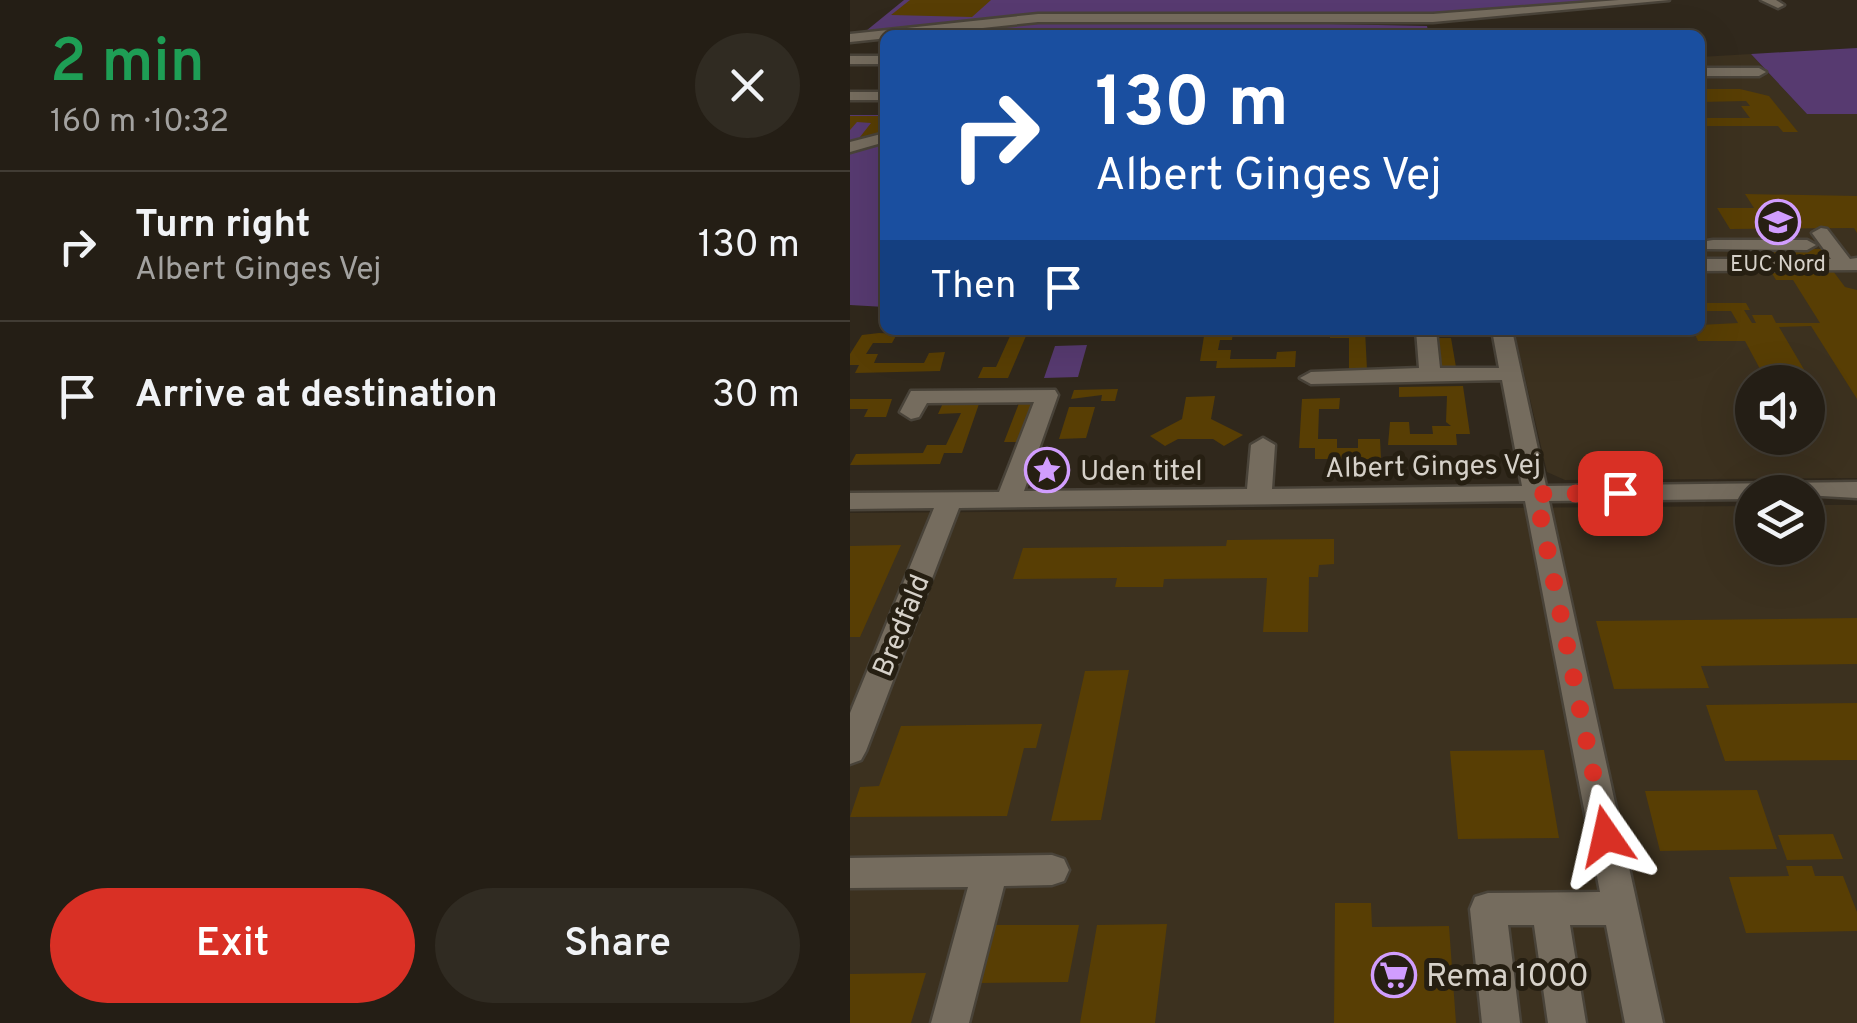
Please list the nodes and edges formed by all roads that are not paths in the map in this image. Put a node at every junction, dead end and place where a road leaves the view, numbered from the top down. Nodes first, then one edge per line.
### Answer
1 (1549, 0) edge
2 (1663, 0) edge
3 (1049, 2) edge
4 (1564, 10) junction
5 (1038, 18) junction
6 (1432, 18) junction
7 (941, 29) edge
8 (880, 30) edge
9 (881, 30) edge
10 (1436, 30) edge
11 (875, 35) junction
12 (880, 35) edge
13 (851, 42) edge
14 (850, 60) edge
15 (880, 60) edge
16 (1705, 72) edge
17 (1759, 72) dead end
18 (880, 93) edge
19 (850, 96) edge
20 (880, 139) edge
21 (850, 147) edge
22 (1713, 245) dead end
23 (1705, 264) edge
24 (1851, 264) edge
25 (1426, 335) edge
26 (1503, 335) edge
27 (1430, 374) junction
28 (1511, 374) junction
29 (1311, 378) dead end
30 (911, 412) dead end
31 (1263, 445) dead end
32 (1857, 490) edge
33 (1536, 494) junction
34 (1259, 496) junction
35 (1009, 499) junction
36 (950, 500) junction
37 (850, 501) edge
38 (850, 751) edge
39 (1052, 870) dead end
40 (990, 871) junction
41 (850, 873) edge
42 (1549, 908) junction
43 (1621, 908) junction
44 (950, 1023) edge
45 (1501, 1023) edge
46 (1566, 1023) edge
47 (1644, 1023) edge

1 - 4 street
2 - 4 street
3 - 5 street
4 - 6 street
5 - 6 street
5 - 7 street
6 - 10 street
7 - 9 street
8 - 11 street
11 - 12 street
11 - 13 street
14 - 15 street
16 - 17 street
18 - 19 street
20 - 21 street
22 - 24 street
23 - 24 street
25 - 27 street
26 - 28 street
27 - 28 street
27 - 29 street
28 - 33 street
30 - 35 street
31 - 34 street
32 - 33 street, Albert Ginges Vej
33 - 34 street, Albert Ginges Vej
33 - 43 street
34 - 35 street, Albert Ginges Vej
35 - 36 street, Albert Ginges Vej
36 - 37 street, Albert Ginges Vej
36 - 38 street, Bredfald
39 - 40 street
40 - 41 street
40 - 44 street
42 - 43 street
42 - 45 street
42 - 46 street
43 - 47 street

